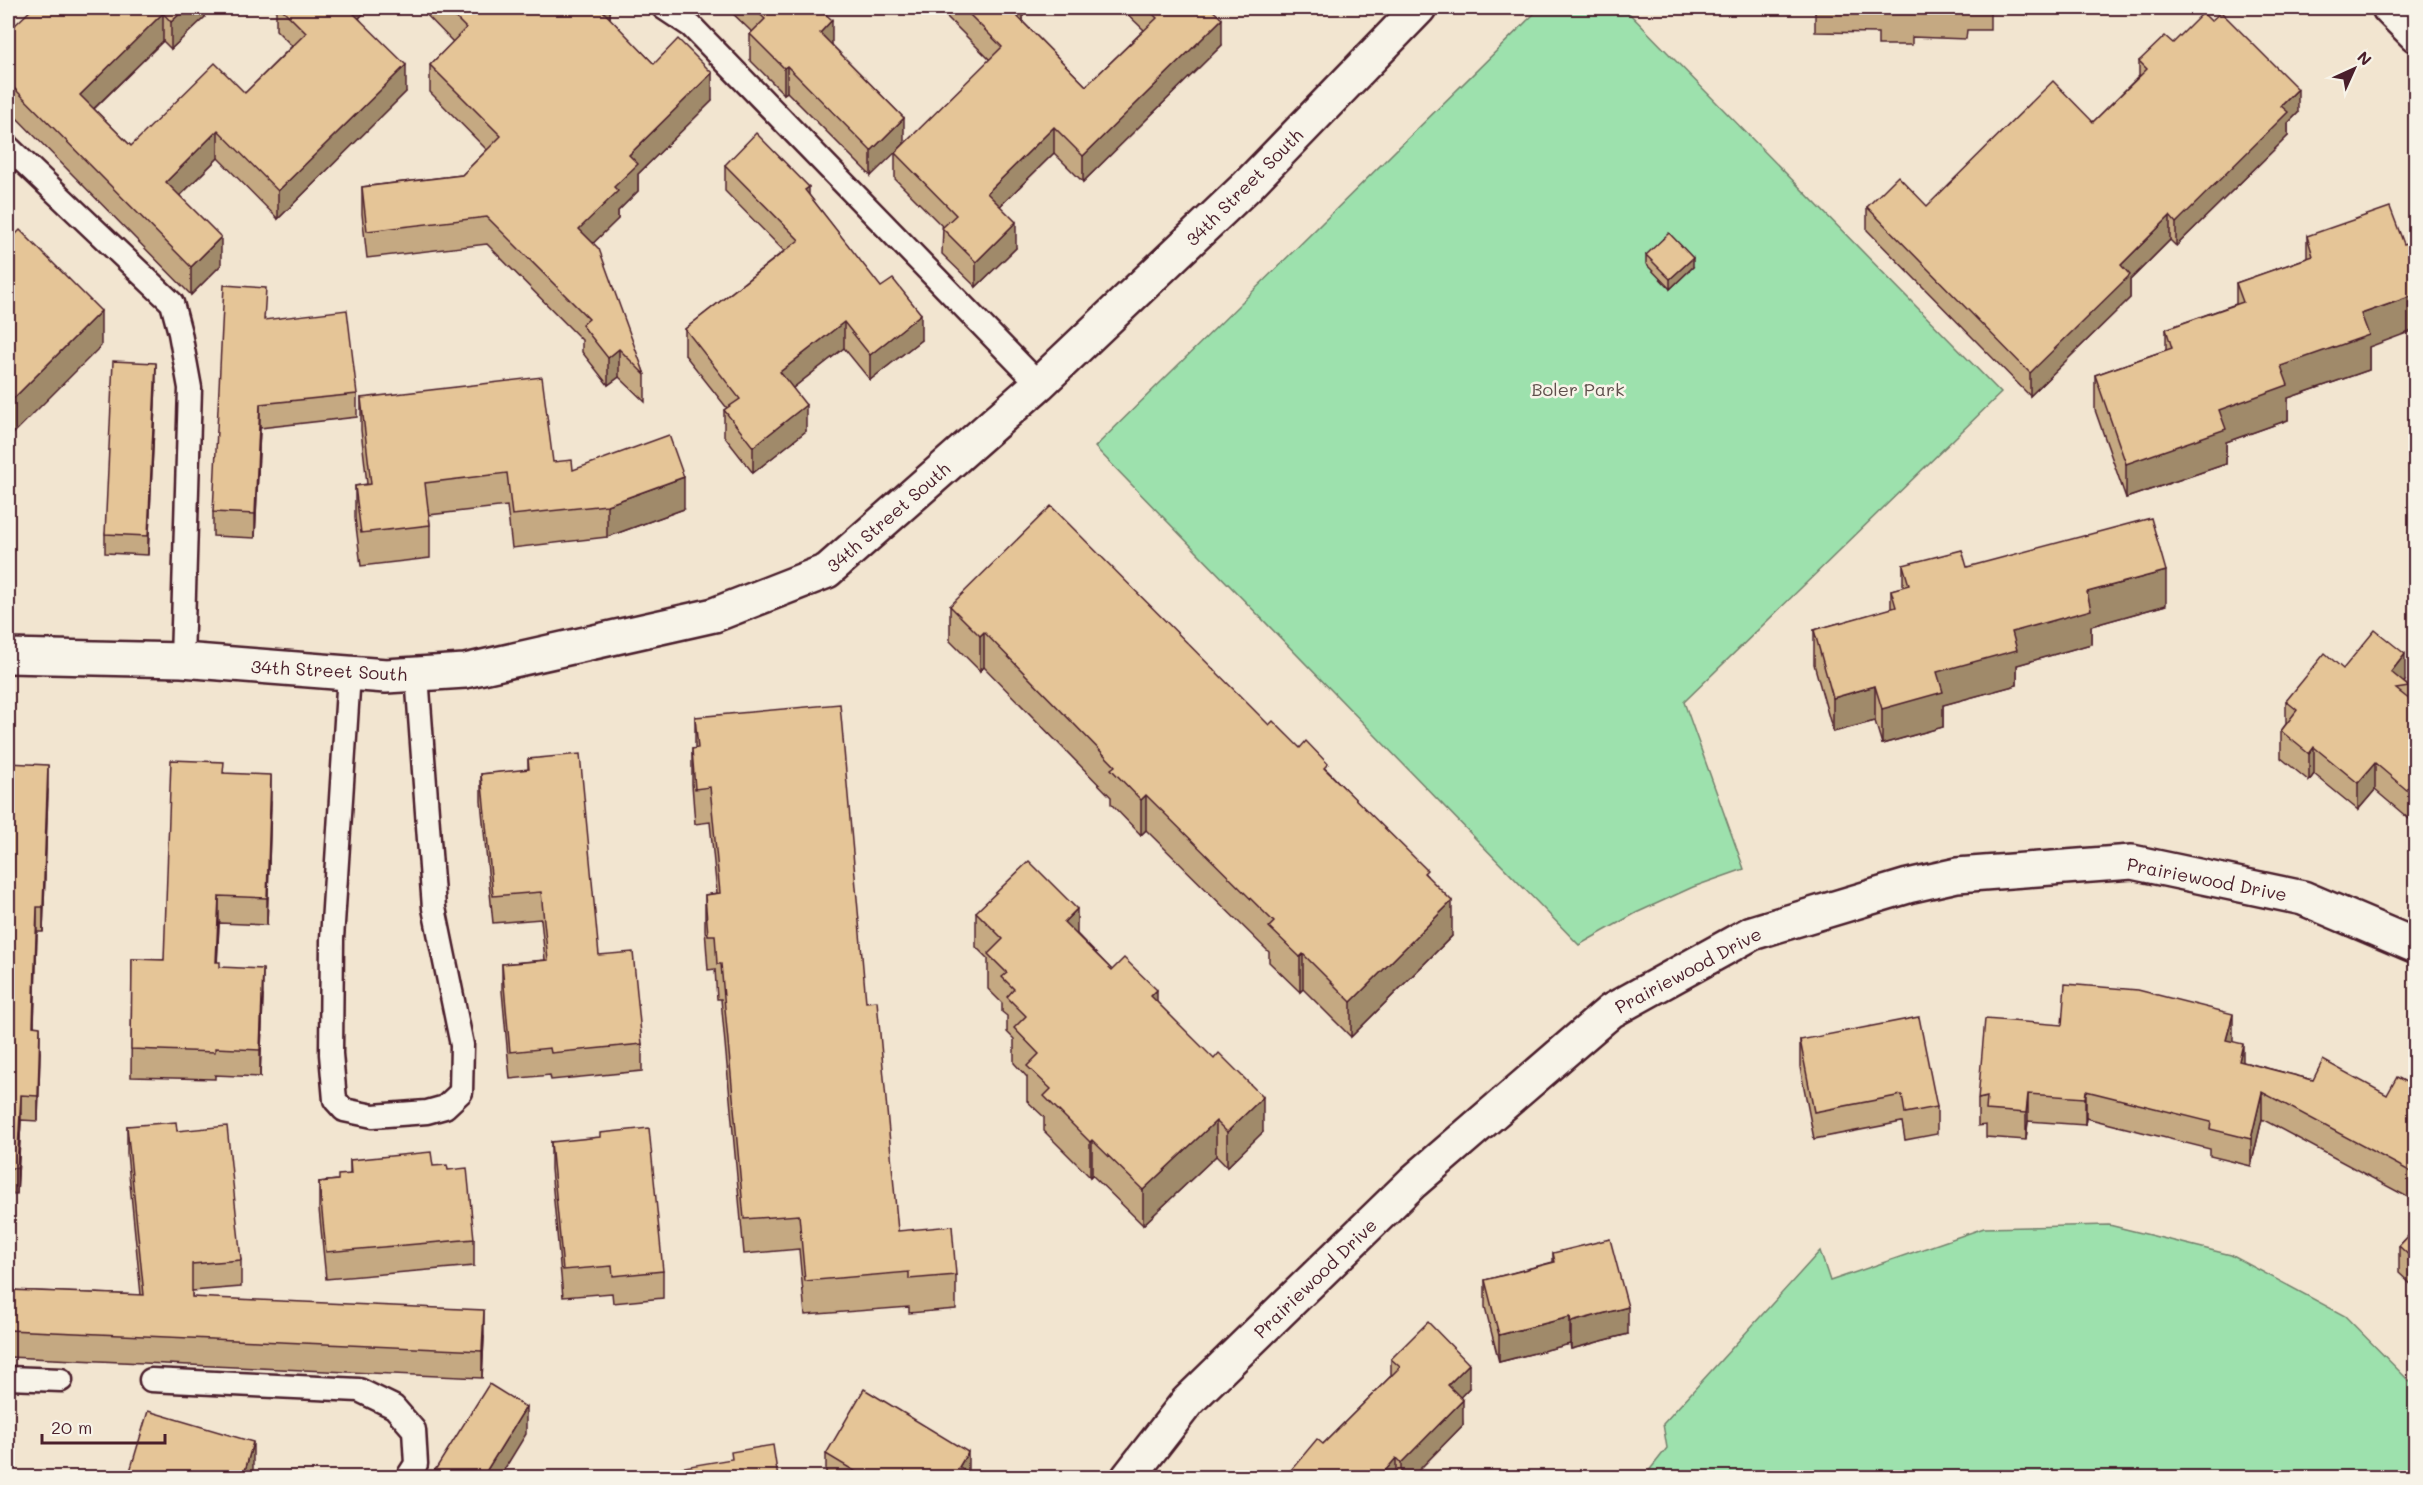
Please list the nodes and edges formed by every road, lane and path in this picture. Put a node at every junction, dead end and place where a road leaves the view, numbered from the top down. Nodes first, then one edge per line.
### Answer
1 (664, 8) edge
2 (1419, 8) edge
3 (2389, 8) edge
4 (2415, 35) edge
5 (8, 147) edge
6 (1039, 384) junction
7 (8, 656) edge
8 (182, 660) junction
9 (349, 674) junction
10 (417, 675) junction
11 (2415, 946) edge
12 (8, 1378) edge
13 (61, 1380) dead end
14 (151, 1380) dead end
15 (407, 1478) edge
16 (1128, 1478) edge

1 - 6 lane
2 - 6 street, 34th Street South
3 - 4 street
5 - 8 lane
6 - 10 street, 34th Street South
7 - 8 street, 34th Street South
8 - 9 street, 34th Street South
9 - 10 street, 34th Street South
9 - 10 lane
11 - 16 street, Prairiewood Drive
12 - 13 lane
14 - 15 lane

